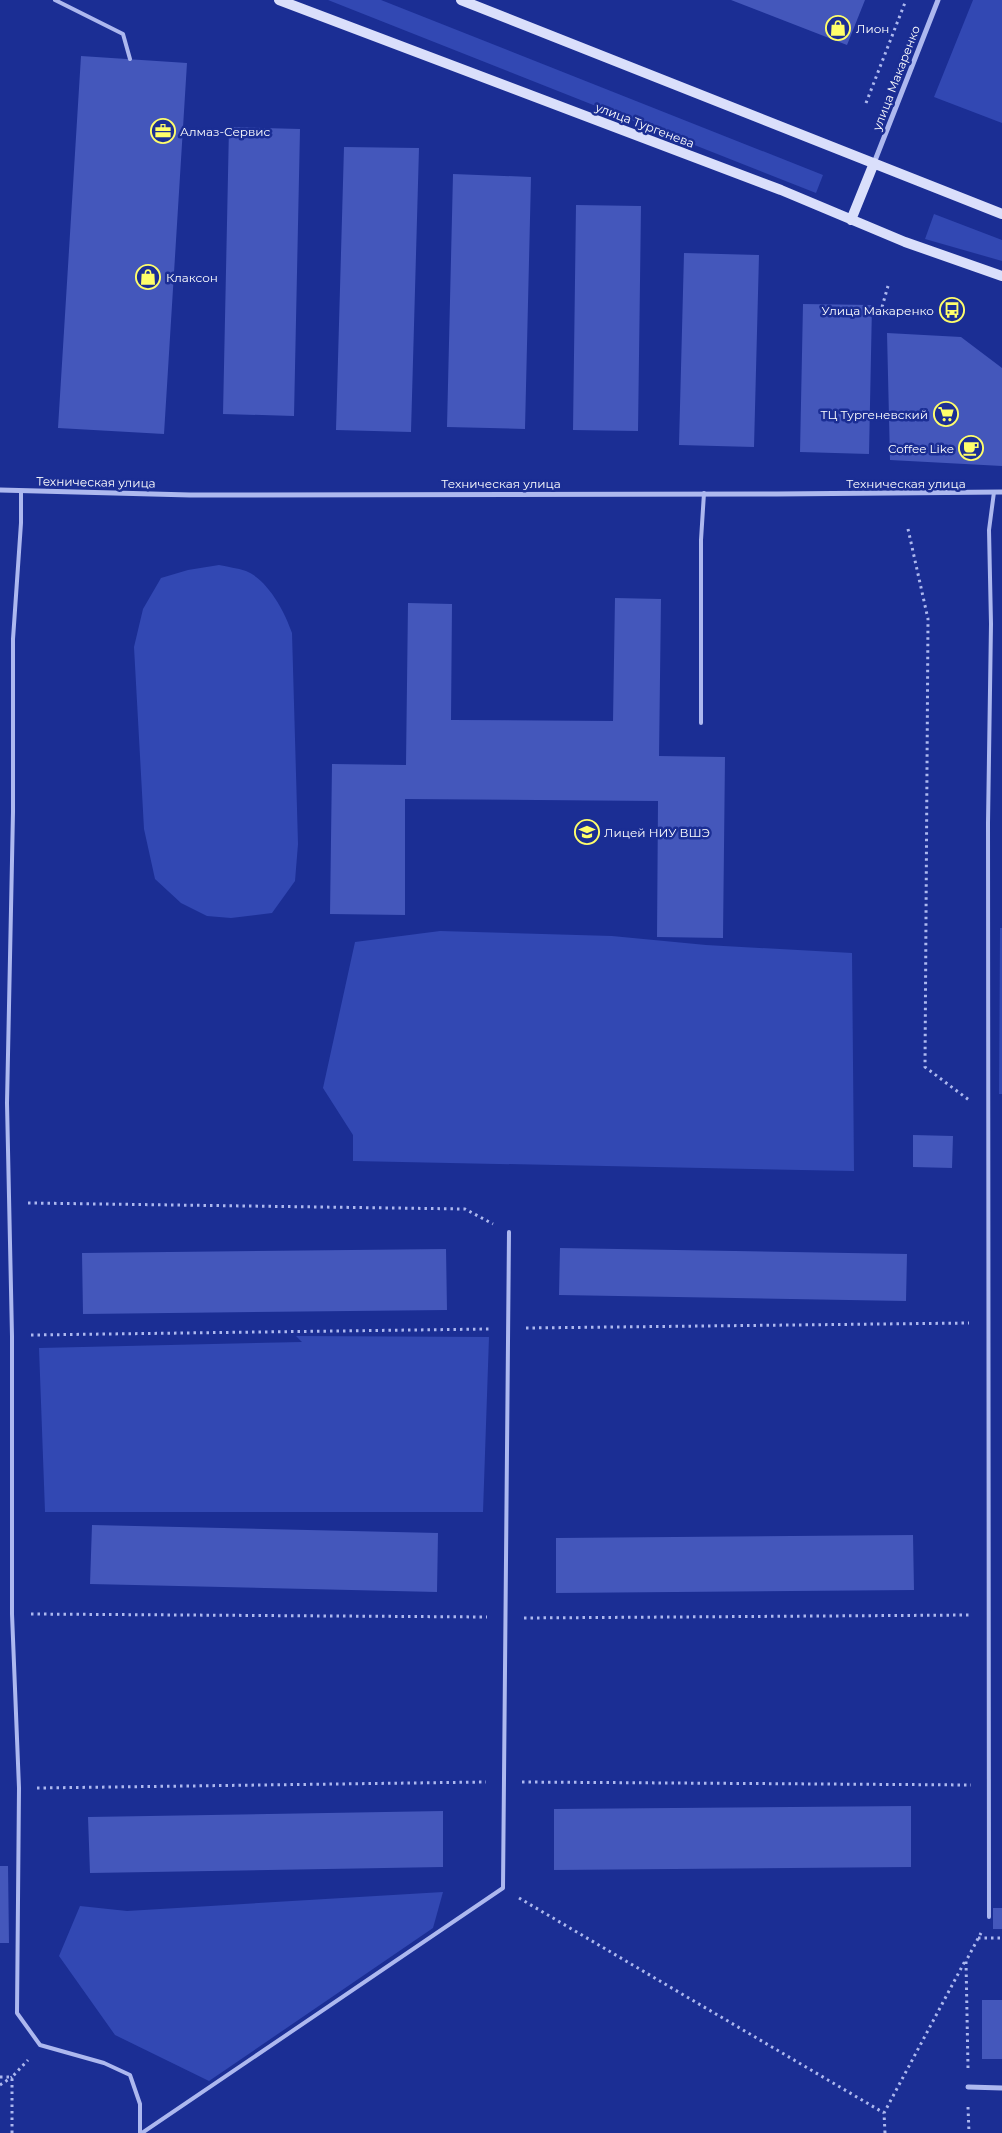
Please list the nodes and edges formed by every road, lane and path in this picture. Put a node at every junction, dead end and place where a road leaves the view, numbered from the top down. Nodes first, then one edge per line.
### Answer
1 (55, 0) edge
2 (279, 0) edge
3 (461, 0) edge
4 (906, 0) edge
5 (938, 0) edge
6 (130, 60) dead end
7 (866, 104) dead end
8 (874, 163) junction
9 (1002, 214) edge
10 (851, 220) junction
11 (1002, 276) edge
12 (888, 286) dead end
13 (882, 306) dead end
14 (0, 490) edge
15 (21, 491) junction
16 (994, 492) junction
17 (1002, 492) edge
18 (704, 493) junction
19 (908, 529) dead end
20 (701, 723) dead end
21 (987, 1114) junction
22 (9, 1202) junction
23 (509, 1232) joint
24 (503, 1888) junction
25 (989, 1917) joint
26 (978, 1938) junction
27 (1002, 1938) edge
28 (966, 1961) junction
29 (40, 2045) junction
30 (0, 2077) edge
31 (12, 2077) junction
32 (0, 2085) edge
33 (968, 2087) junction
34 (1002, 2088) edge
35 (884, 2113) junction
36 (12, 2133) edge
37 (141, 2133) edge
38 (885, 2133) edge
39 (969, 2133) edge

1 - 6 lane
2 - 10 main road, улица Тургенева
3 - 8 main road
4 - 7 path
5 - 8 street, улица Макаренко
8 - 9 main road
8 - 10 main road
10 - 11 main road, улица Тургенева
12 - 13 path
14 - 15 street, Техническая улица
15 - 18 street, Техническая улица
15 - 22 lane
16 - 17 street, Техническая улица
16 - 18 street, Техническая улица
16 - 21 lane
18 - 20 lane
19 - 21 path
21 - 25 lane
22 - 23 path
22 - 29 lane
23 - 24 lane
24 - 35 path
24 - 37 lane
25 - 26 path
26 - 27 path
26 - 28 path
28 - 33 path
28 - 35 path
29 - 31 path
29 - 37 lane
30 - 31 path
31 - 32 path
31 - 36 path
33 - 34 street
33 - 39 path
35 - 38 path

